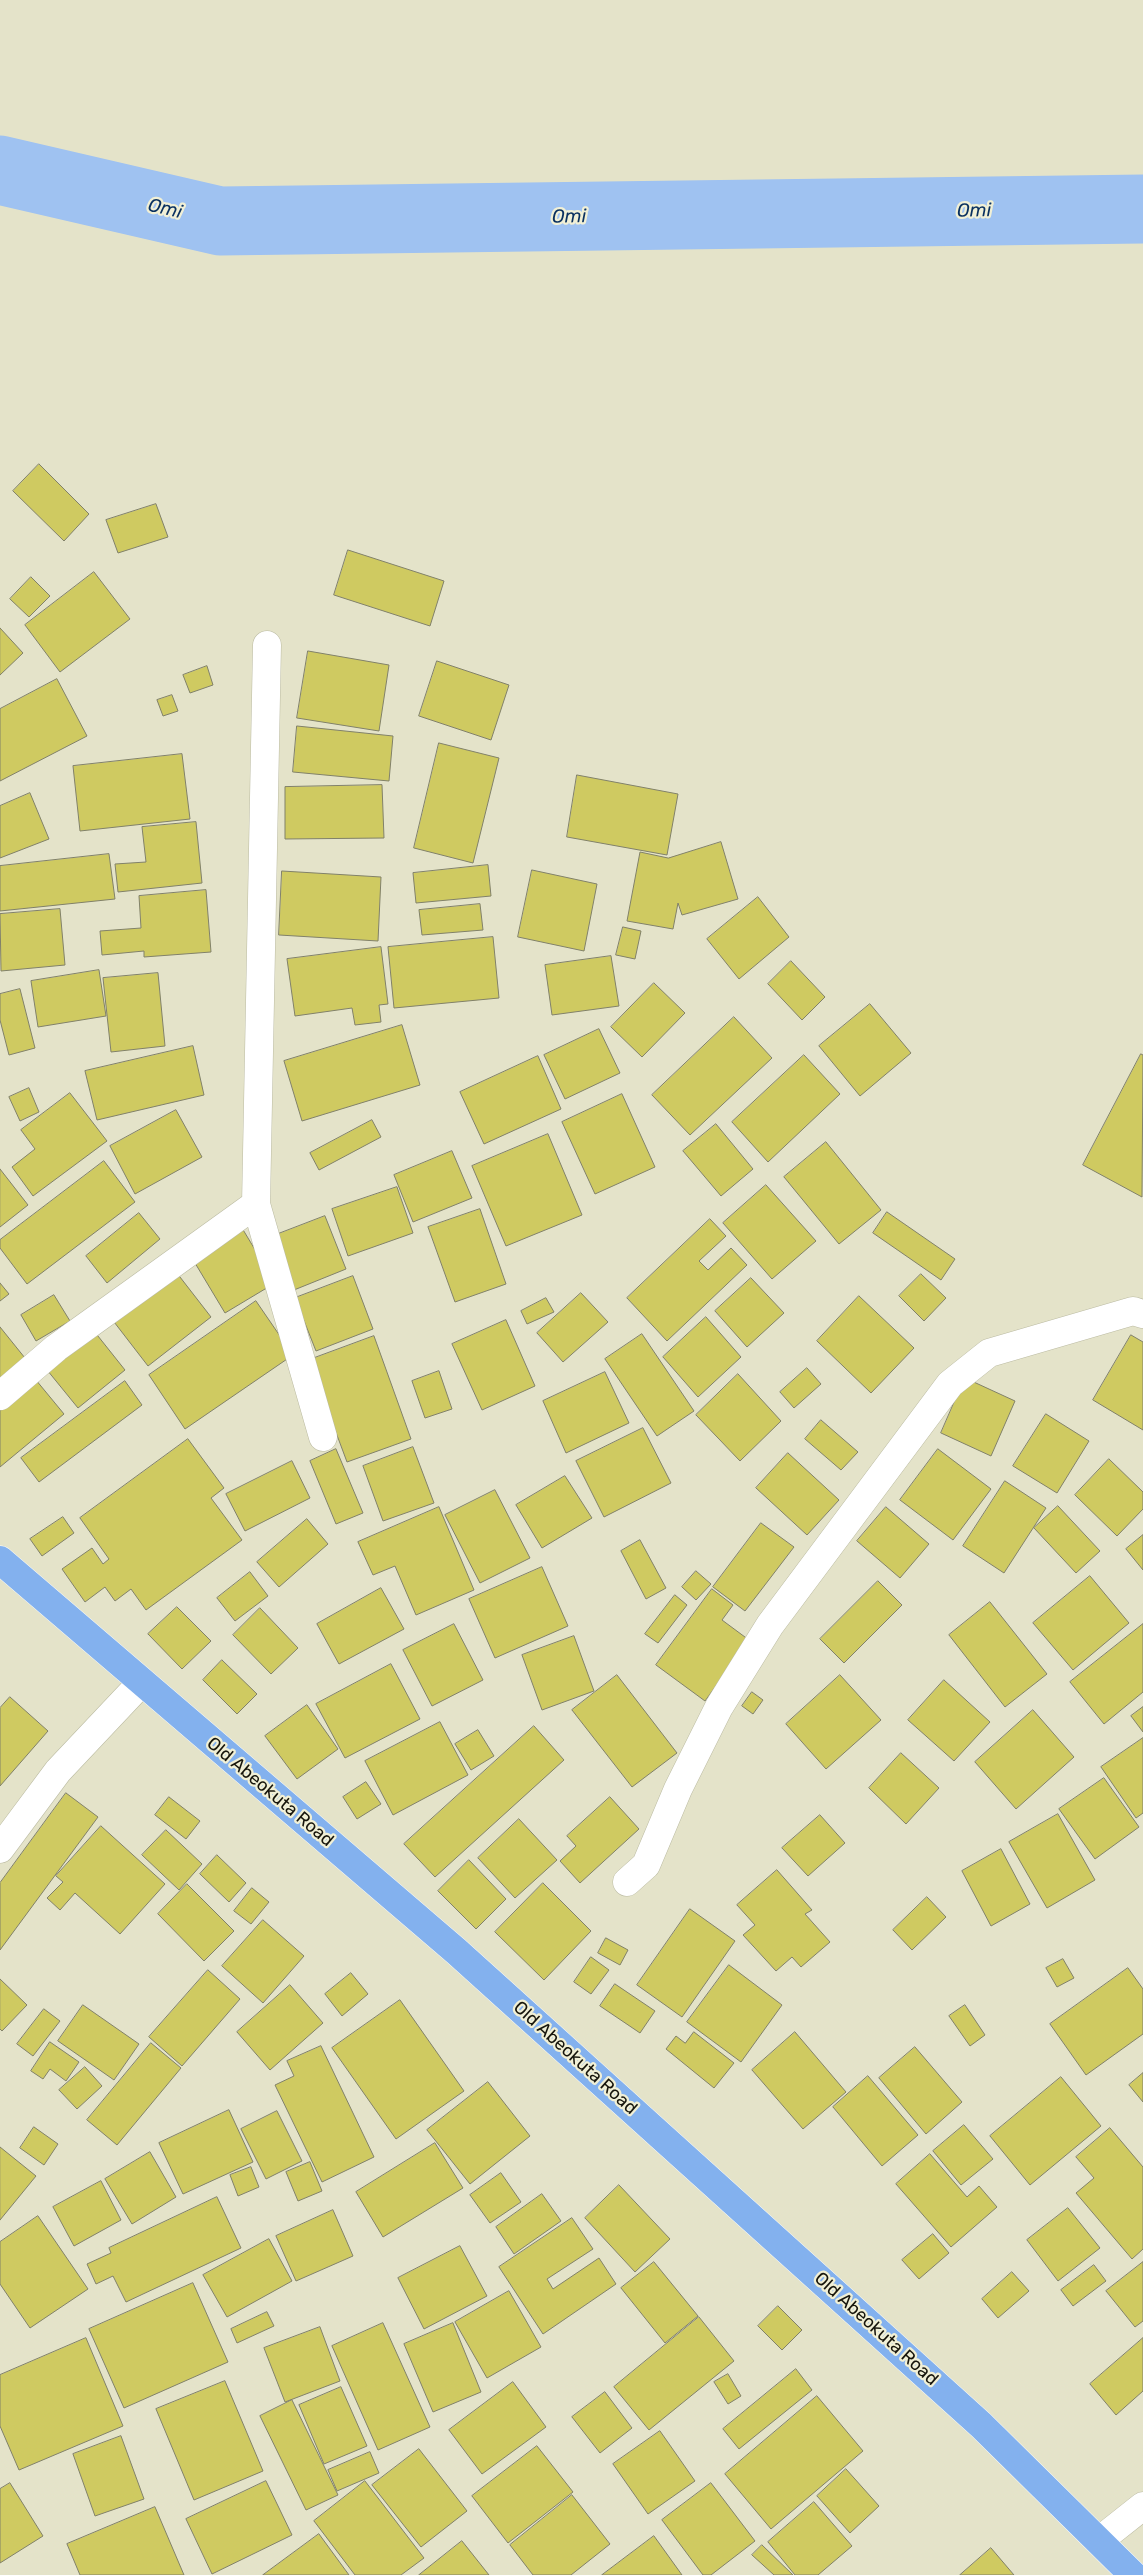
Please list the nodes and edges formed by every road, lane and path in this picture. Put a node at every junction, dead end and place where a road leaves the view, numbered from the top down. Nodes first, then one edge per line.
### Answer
1 (267, 644) dead end
2 (256, 1204) junction
3 (1143, 1314) edge
4 (0, 1396) edge
5 (323, 1437) dead end
6 (0, 1560) edge
7 (142, 1683) junction
8 (0, 1848) edge
9 (626, 1882) dead end
10 (1143, 2506) edge
11 (1100, 2540) junction
12 (1133, 2575) edge

1 - 2 street
2 - 4 street
2 - 5 street
3 - 9 street
6 - 7 highway, Old Abeokuta Road
7 - 8 street
7 - 11 highway, Old Abeokuta Road
10 - 11 street
11 - 12 highway, Old Abeokuta Road

